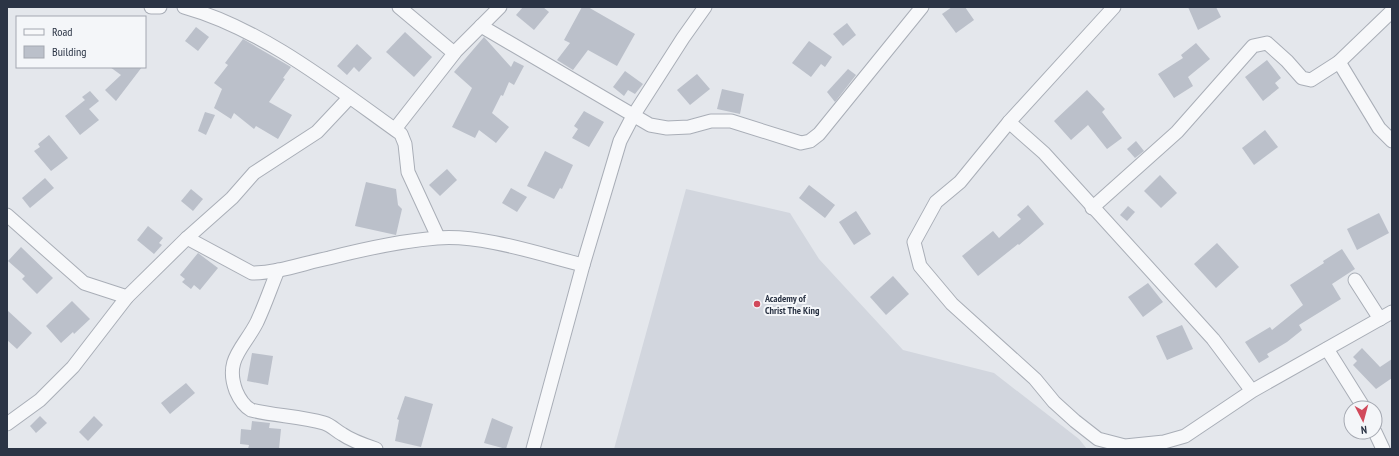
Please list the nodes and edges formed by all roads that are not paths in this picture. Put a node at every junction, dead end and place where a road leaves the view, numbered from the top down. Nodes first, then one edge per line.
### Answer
1 (151, 7) edge
2 (160, 7) edge
3 (184, 7) edge
4 (399, 7) edge
5 (705, 7) edge
6 (922, 7) edge
7 (1114, 7) edge
8 (498, 8) edge
9 (1392, 11) edge
10 (481, 26) junction
11 (454, 53) junction
12 (1339, 62) junction
13 (349, 98) junction
14 (633, 116) junction
15 (1009, 122) junction
16 (394, 129) junction
17 (1392, 141) edge
18 (1092, 208) junction
19 (7, 215) edge
20 (438, 237) junction
21 (187, 238) junction
22 (583, 265) junction
23 (278, 270) junction
24 (1355, 280) dead end
25 (127, 297) junction
26 (1392, 312) edge
27 (1380, 319) junction
28 (1327, 349) junction
29 (1252, 391) junction
30 (1359, 400) edge
31 (7, 424) edge
32 (376, 449) edge
33 (533, 449) edge

1 - 2 street
3 - 13 street
4 - 11 street
5 - 14 street
6 - 14 street
7 - 15 street
8 - 10 street
9 - 12 street
10 - 11 street
10 - 14 street
11 - 16 street
12 - 17 street
12 - 18 street
13 - 16 street
13 - 21 street
14 - 22 street
15 - 18 street
15 - 29 street
16 - 20 street
18 - 29 street
19 - 25 street
20 - 22 street
20 - 23 street
21 - 23 street
21 - 25 street
22 - 33 street
23 - 32 street
24 - 27 street
25 - 31 street
26 - 27 street
27 - 28 street
28 - 29 street
28 - 30 street

